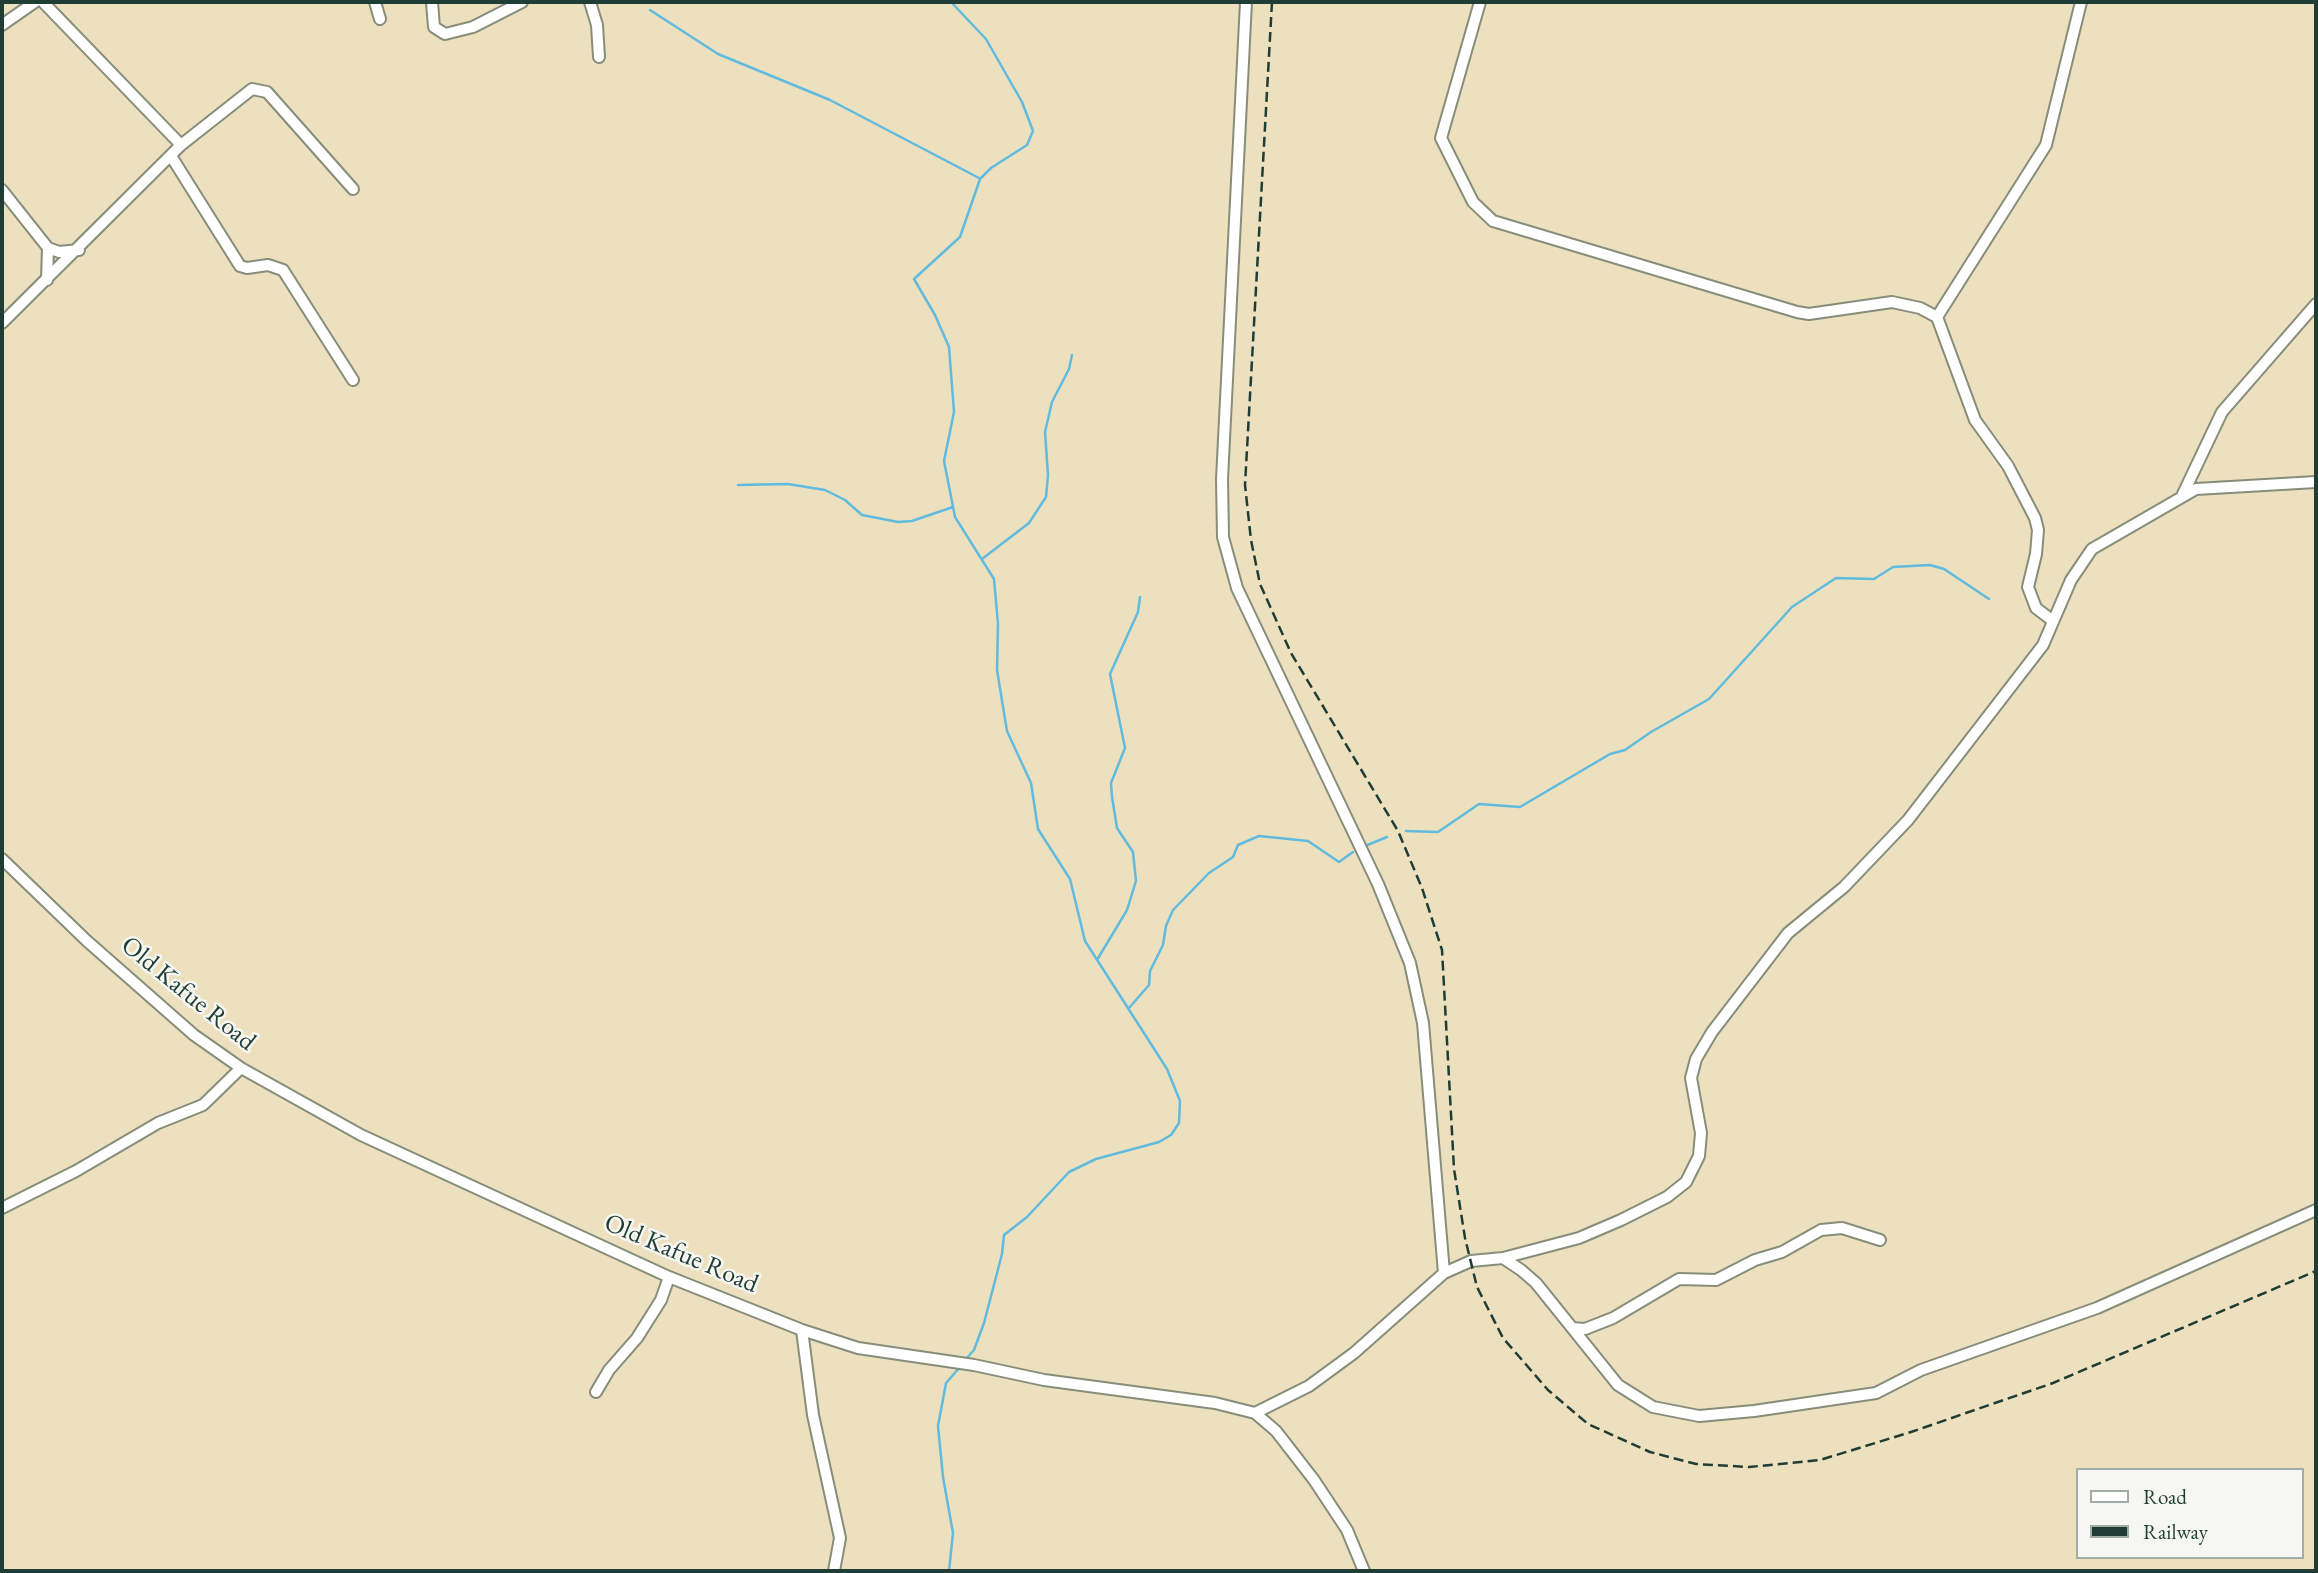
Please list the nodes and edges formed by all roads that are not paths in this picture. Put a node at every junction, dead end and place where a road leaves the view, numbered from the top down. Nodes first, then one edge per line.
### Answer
1 (35, 2) edge
2 (43, 2) edge
3 (375, 2) edge
4 (432, 2) edge
5 (522, 2) edge
6 (590, 2) edge
7 (1247, 2) edge
8 (1480, 2) edge
9 (2081, 2) edge
10 (380, 19) dead end
11 (2, 25) edge
12 (599, 57) dead end
13 (181, 145) junction
14 (171, 156) junction
15 (353, 189) dead end
16 (2, 190) edge
17 (48, 248) junction
18 (79, 250) junction
19 (47, 280) junction
20 (2316, 304) edge
21 (1937, 317) junction
22 (2, 323) edge
23 (353, 380) dead end
24 (2316, 482) edge
25 (2183, 494) junction
26 (2053, 621) junction
27 (2, 859) edge
28 (241, 1068) junction
29 (2, 1208) edge
30 (2316, 1210) edge
31 (1880, 1240) dead end
32 (1503, 1258) junction
33 (1444, 1273) junction
34 (669, 1277) junction
35 (1572, 1328) junction
36 (802, 1330) junction
37 (596, 1392) dead end
38 (1255, 1413) junction
39 (834, 1571) edge
40 (1364, 1571) edge

1 - 11 street
2 - 13 street
3 - 10 street
4 - 5 street
6 - 12 street
7 - 33 street
8 - 21 street
9 - 21 street
13 - 14 street
13 - 15 street
14 - 18 street
14 - 23 street
16 - 17 street
17 - 18 street
17 - 19 street
18 - 19 street
19 - 22 street
20 - 25 street
21 - 26 street
24 - 25 street
25 - 26 street
26 - 32 street
27 - 28 street, Old Kafue Road
28 - 29 street
28 - 34 street, Old Kafue Road
30 - 35 street
31 - 35 street
32 - 33 street
32 - 35 street
33 - 38 street
34 - 36 street, Old Kafue Road
34 - 37 street
36 - 38 street, Old Kafue Road
36 - 39 street
38 - 40 street, Old Kafue Road

